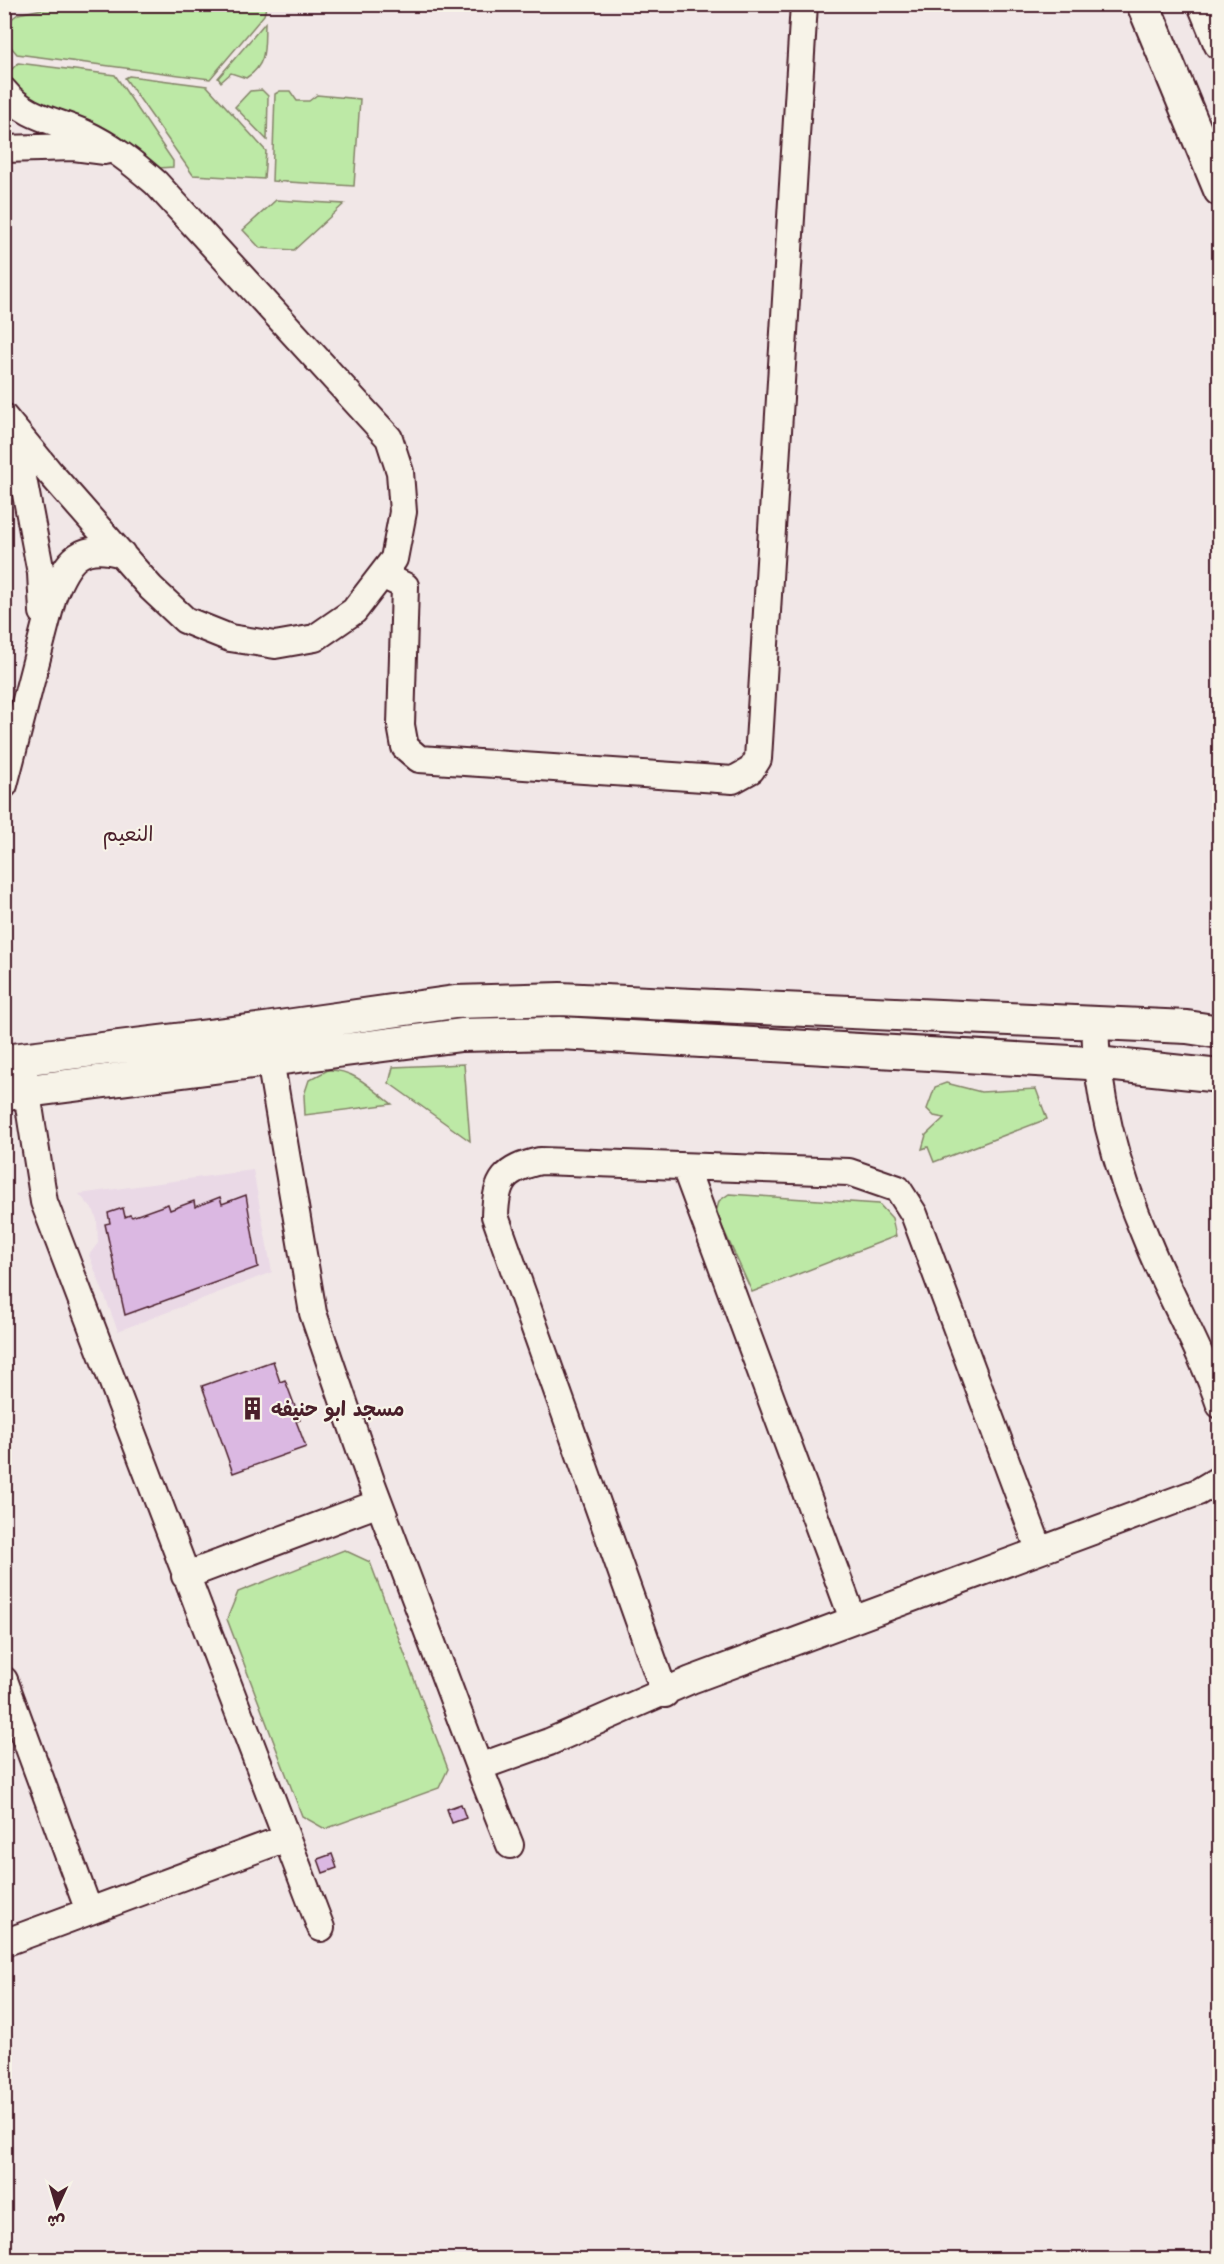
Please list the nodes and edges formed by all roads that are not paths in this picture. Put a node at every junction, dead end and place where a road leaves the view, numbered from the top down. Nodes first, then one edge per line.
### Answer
1 (804, 4) edge
2 (1143, 4) edge
3 (1204, 4) edge
4 (1220, 43) edge
5 (4, 91) edge
6 (4, 149) edge
7 (121, 152) junction
8 (1220, 190) edge
9 (5, 418) edge
10 (122, 554) junction
11 (382, 574) junction
12 (44, 634) junction
13 (4, 785) edge
14 (1095, 1023) junction
15 (1220, 1032) edge
16 (268, 1044) junction
17 (13, 1060) edge
18 (1096, 1063) junction
19 (1220, 1076) edge
20 (16, 1092) edge
21 (685, 1167) junction
22 (1220, 1406) edge
23 (1220, 1479) edge
24 (379, 1503) junction
25 (1039, 1550) junction
26 (185, 1576) junction
27 (853, 1619) junction
28 (4, 1680) edge
29 (664, 1694) junction
30 (479, 1767) junction
31 (286, 1838) junction
32 (510, 1845) dead end
33 (89, 1911) junction
34 (321, 1928) dead end
35 (4, 1943) edge

1 - 11 street
2 - 8 main road
3 - 4 main road
5 - 7 street
6 - 7 street
7 - 11 street
9 - 10 street
9 - 12 street
10 - 11 street
10 - 12 street
12 - 13 street
14 - 15 main road
14 - 16 main road
14 - 18 street
16 - 17 main road
16 - 18 main road
16 - 20 main road
16 - 24 street
17 - 20 street
18 - 19 main road
18 - 22 street
20 - 26 street
21 - 25 street
21 - 27 street
21 - 29 street
23 - 25 street
24 - 26 street
24 - 30 street
25 - 27 street
26 - 31 street
27 - 29 street
28 - 33 street
29 - 30 street
30 - 32 street
31 - 33 street
31 - 34 street
33 - 35 street

